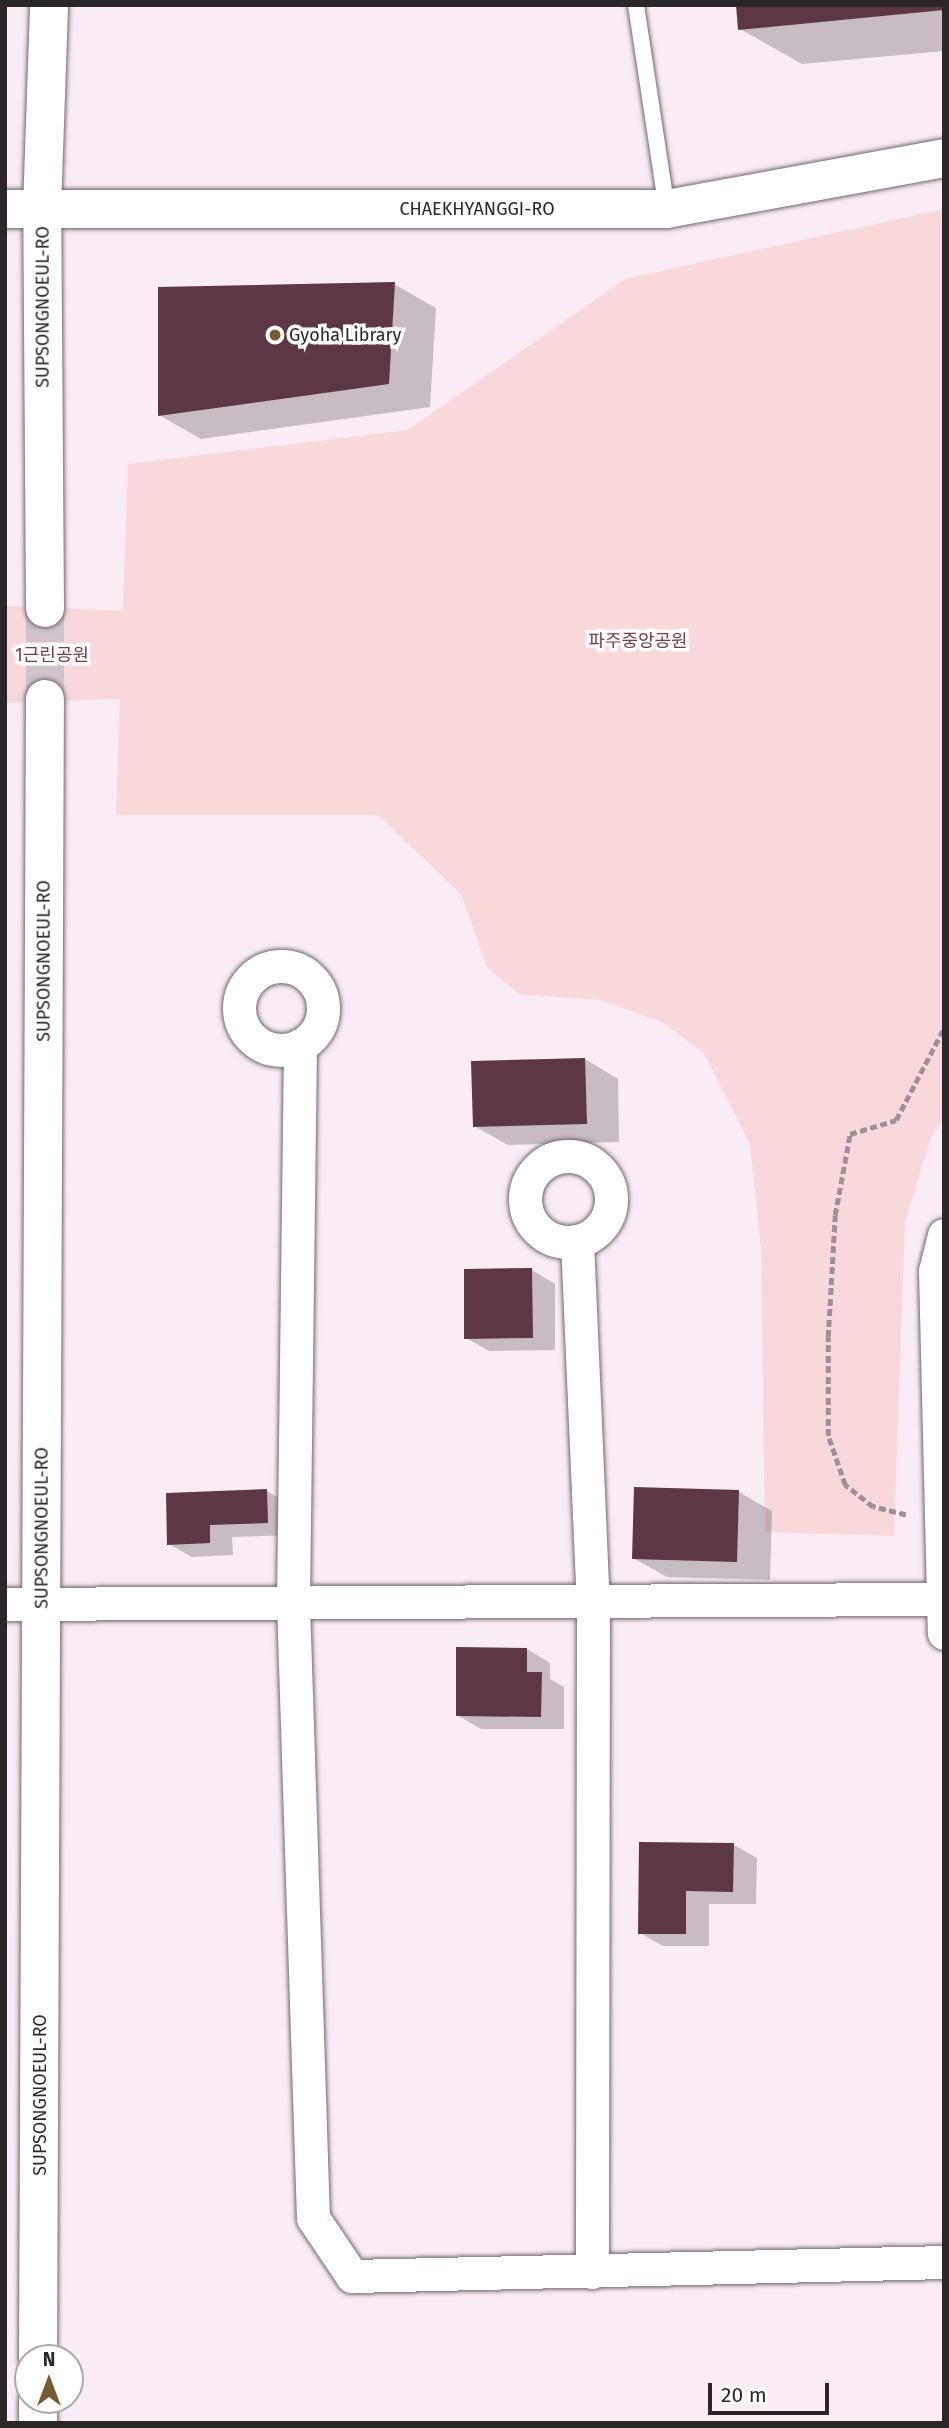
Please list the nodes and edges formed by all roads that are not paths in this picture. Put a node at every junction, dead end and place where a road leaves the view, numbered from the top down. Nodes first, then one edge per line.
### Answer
1 (49, 5) edge
2 (636, 5) edge
3 (944, 158) edge
4 (24, 209) edge
5 (667, 209) junction
6 (45, 608) tunnel mouth
7 (45, 699) tunnel mouth
8 (300, 1045) dead end
9 (944, 1236) edge
10 (577, 1241) dead end
11 (940, 1271) edge
12 (944, 1599) edge
13 (593, 1601) junction
14 (293, 1603) junction
15 (24, 1604) edge
16 (944, 1633) edge
17 (944, 2262) edge
18 (592, 2272) junction
19 (38, 2344) edge

1 - 4 street, SUPSONGNOEUL-RO
2 - 5 lane
3 - 5 street, CHAEKHYANGGI-RO
4 - 5 street, CHAEKHYANGGI-RO
4 - 6 street, SUPSONGNOEUL-RO
7 - 15 street, SUPSONGNOEUL-RO
8 - 14 street
9 - 11 street
10 - 13 street
11 - 12 street
12 - 13 street
12 - 16 street
13 - 14 street
13 - 18 street
14 - 15 street
14 - 18 street
15 - 19 street, SUPSONGNOEUL-RO
17 - 18 street

